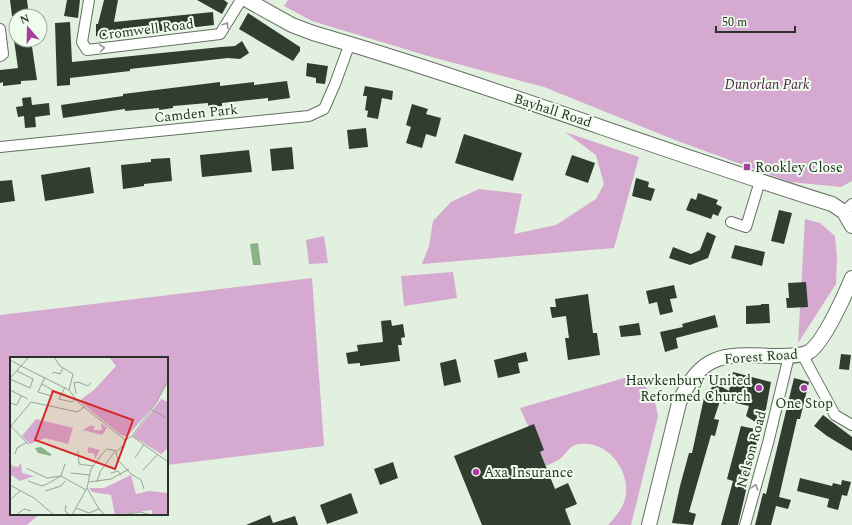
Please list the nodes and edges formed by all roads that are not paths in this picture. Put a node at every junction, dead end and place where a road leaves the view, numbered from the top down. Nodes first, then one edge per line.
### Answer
1 (89, 0) edge
2 (241, 0) edge
3 (247, 0) edge
4 (0, 29) edge
5 (350, 43) junction
6 (0, 56) edge
7 (0, 147) edge
8 (760, 181) junction
9 (848, 208) edge
10 (731, 222) dead end
11 (852, 226) edge
12 (852, 278) edge
13 (796, 355) junction
14 (852, 425) edge
15 (648, 525) edge
16 (745, 525) edge

1 -> 2 street, Cromwell Road
3 - 5 street, Bayhall Road
4 - 6 street
5 - 7 street, Camden Park
5 - 8 street, Bayhall Road
8 - 9 street, Bayhall Road
8 - 10 street
9 - 11 street, Bayhall Road
12 - 13 street, Forest Road
13 - 14 street
13 - 15 street, Forest Road
16 -> 13 street, Nelson Road

